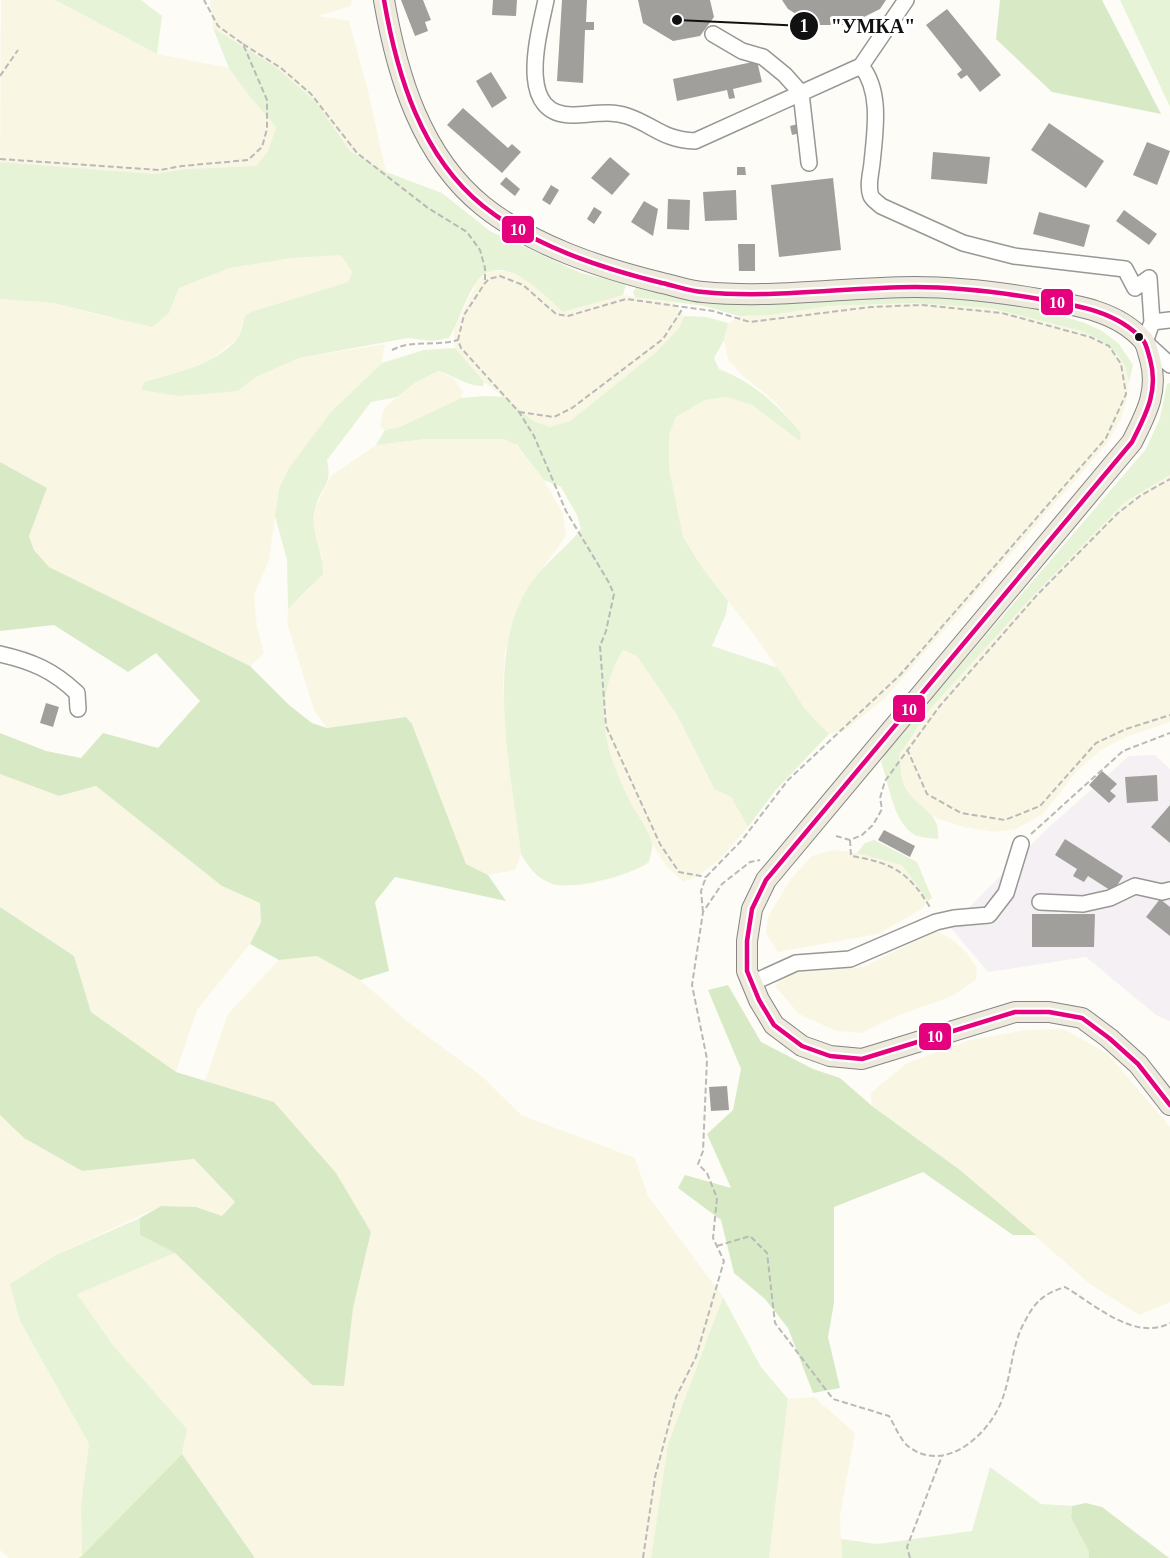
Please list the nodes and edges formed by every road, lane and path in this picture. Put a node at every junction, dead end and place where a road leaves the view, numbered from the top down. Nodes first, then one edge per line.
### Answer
1 (204, 0) edge
2 (384, 0) edge
3 (546, 0) edge
4 (906, 0) edge
5 (713, 34) dead end
6 (243, 44) junction
7 (18, 50) dead end
8 (861, 66) junction
9 (0, 76) edge
10 (801, 93) junction
11 (0, 159) edge
12 (809, 163) dead end
13 (485, 283) junction
14 (683, 308) junction
15 (1170, 320) edge
16 (1152, 322) junction
17 (458, 340) junction
18 (1145, 342) junction
19 (392, 350) dead end
20 (1170, 365) edge
21 (1170, 374) edge
22 (1154, 390) junction
23 (519, 412) junction
24 (1170, 479) edge
25 (0, 654) edge
26 (78, 709) dead end
27 (1170, 715) edge
28 (1170, 733) edge
29 (907, 749) junction
30 (836, 836) dead end
31 (850, 840) junction
32 (1021, 844) joint
33 (786, 855) junction
34 (706, 877) junction
35 (1170, 890) edge
36 (1040, 902) dead end
37 (930, 907) dead end
38 (703, 912) junction
39 (752, 984) junction
40 (1170, 1105) edge
41 (717, 1246) junction
42 (1170, 1323) edge
43 (942, 1456) junction
44 (643, 1558) edge
45 (910, 1558) edge

1 - 6 path
2 - 18 main road
3 - 10 street
4 - 8 street
5 - 10 street
6 - 11 path
6 - 13 path
7 - 9 path
8 - 10 street
8 - 16 street
10 - 12 street
13 - 14 path
13 - 17 path
14 - 23 path
14 - 34 path
15 - 16 street
16 - 18 street
17 - 19 path
17 - 23 path
18 - 20 street
18 - 22 main road
21 - 22 street
22 - 33 main road
23 - 34 path
24 - 29 path
25 - 26 street
27 - 29 path
28 - 32 path
29 - 31 path
30 - 31 path
31 - 37 path
32 - 39 street
33 - 38 path
33 - 39 main road
34 - 38 path
35 - 36 street
38 - 41 path
39 - 40 main road
41 - 43 path
41 - 44 path
42 - 43 path
43 - 45 path

